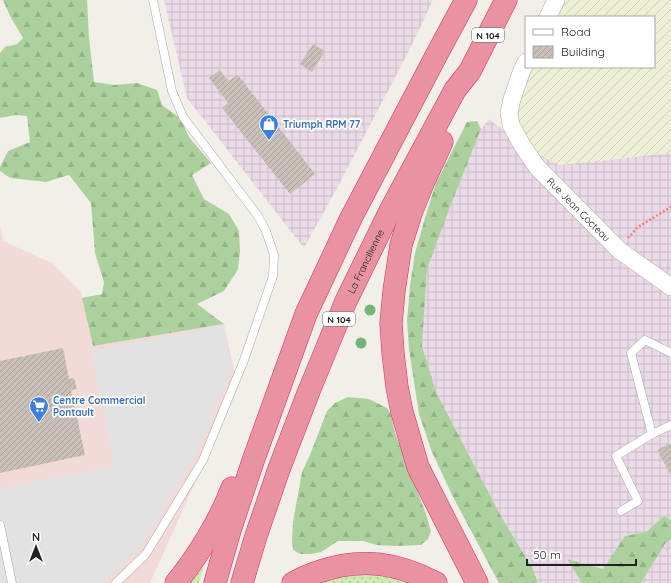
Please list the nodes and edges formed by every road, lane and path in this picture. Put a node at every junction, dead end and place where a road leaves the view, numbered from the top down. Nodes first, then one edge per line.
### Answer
1 (153, 0) edge
2 (466, 0) edge
3 (506, 0) edge
4 (556, 0) edge
5 (548, 16) edge
6 (525, 64) edge
7 (470, 71) junction
8 (671, 207) edge
9 (619, 250) junction
10 (671, 287) edge
11 (671, 353) edge
12 (280, 386) junction
13 (671, 425) edge
14 (652, 434) junction
15 (621, 511) dead end
16 (0, 525) edge
17 (12, 583) edge
18 (116, 583) edge
19 (176, 583) edge
20 (215, 583) edge
21 (242, 583) edge
22 (293, 583) edge
23 (436, 583) edge
24 (477, 583) edge

1 - 18 lane
2 - 12 highway, N 104
3 - 7 highway, La Francilienne / N 104
4 - 5 street
6 - 9 street, Rue Jean Cocteau
7 - 21 highway, La Francilienne / N 104
7 - 24 highway
8 - 9 path
9 - 10 street, Rue Jean Cocteau
11 - 14 lane
12 - 19 highway
12 - 20 highway, N 104
13 - 14 lane
14 - 15 lane
16 - 17 lane
22 - 23 highway

